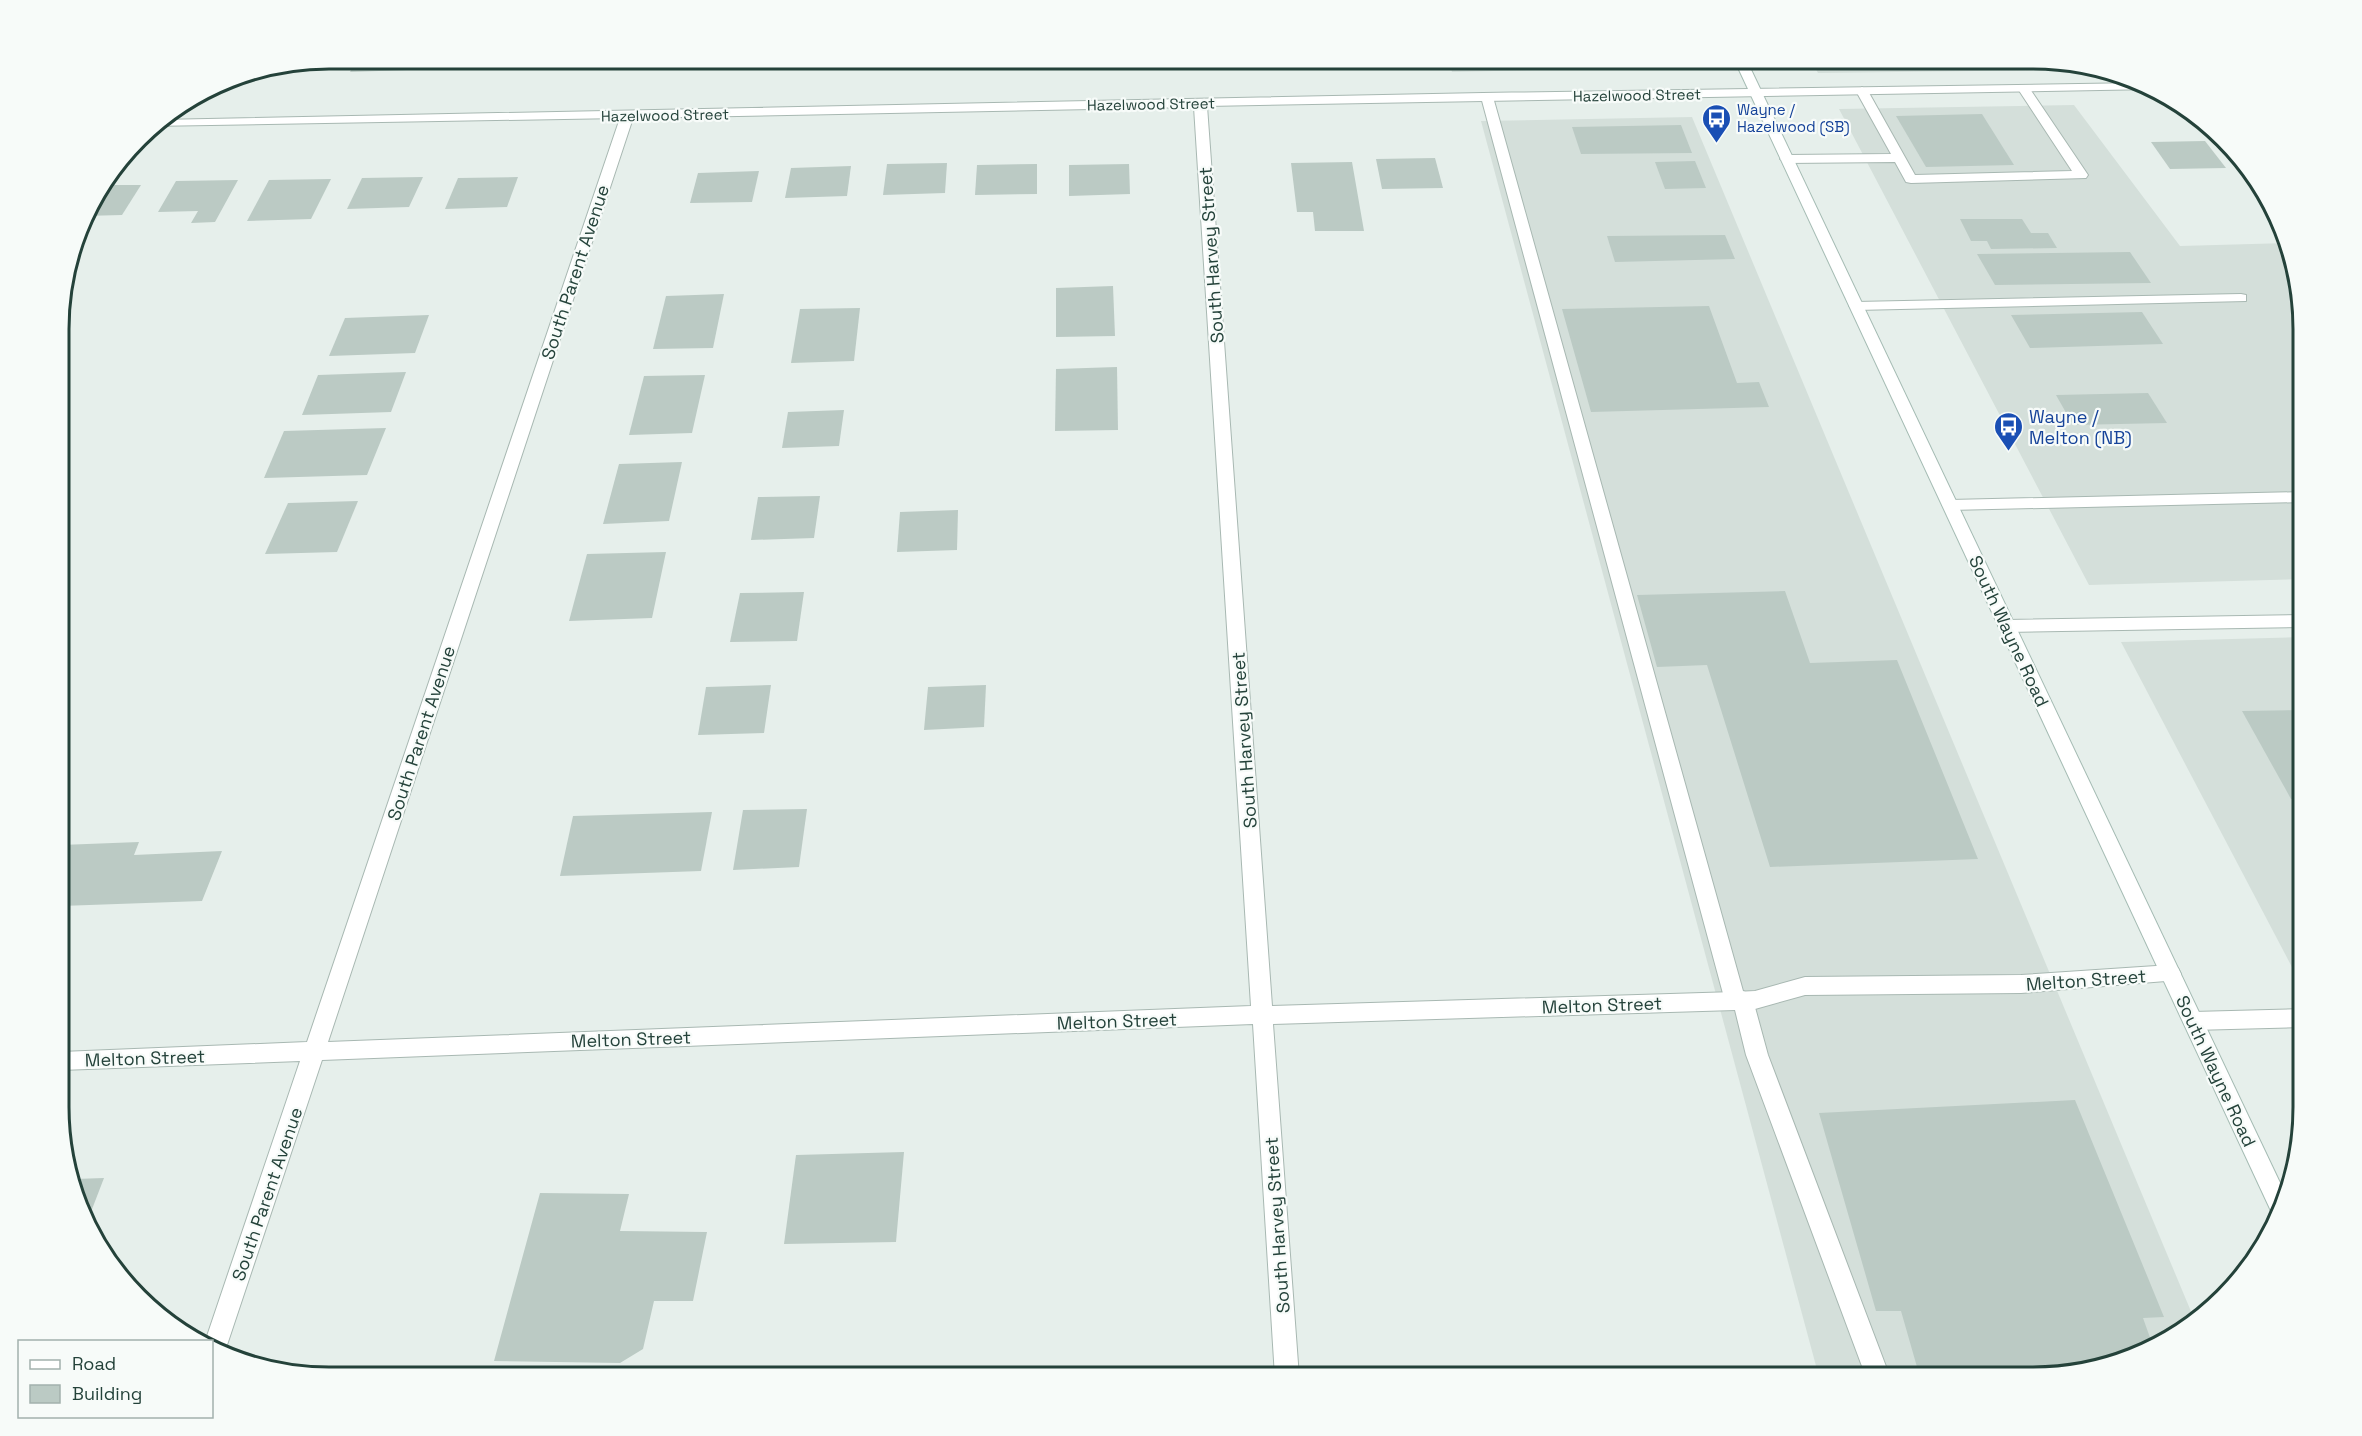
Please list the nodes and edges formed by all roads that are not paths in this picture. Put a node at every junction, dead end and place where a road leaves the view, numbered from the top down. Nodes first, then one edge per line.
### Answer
1 (1745, 69) edge
2 (2129, 87) edge
3 (2024, 89) junction
4 (1862, 91) junction
5 (1756, 93) junction
6 (1487, 97) junction
7 (1200, 103) junction
8 (627, 116) junction
9 (170, 124) edge
10 (1900, 158) junction
11 (1787, 159) junction
12 (2241, 298) dead end
13 (1856, 306) junction
14 (2293, 497) edge
15 (1950, 505) junction
16 (2293, 621) edge
17 (2007, 626) junction
18 (2171, 974) junction
19 (1739, 1000) junction
20 (1262, 1015) junction
21 (2293, 1018) edge
22 (2193, 1021) junction
23 (315, 1052) junction
24 (69, 1061) edge
25 (2276, 1198) edge
26 (217, 1341) edge
27 (1286, 1367) edge
28 (1874, 1367) edge

1 - 5 street, South Wayne Road
2 - 3 street, Hazelwood Street
3 - 4 street, Hazelwood Street
3 - 10 street
4 - 5 street, Hazelwood Street
4 - 10 street
5 - 6 street, Hazelwood Street
5 - 11 street, South Wayne Road
6 - 7 street, Hazelwood Street
6 - 19 street
7 - 8 street, Hazelwood Street
7 - 20 street, South Harvey Street
8 - 9 street, Hazelwood Street
8 - 23 street, South Parent Avenue
10 - 11 street
11 - 13 street, South Wayne Road
12 - 13 street
13 - 15 street, South Wayne Road
14 - 15 street
15 - 17 street, South Wayne Road
16 - 17 street
17 - 18 street, South Wayne Road
18 - 19 street, Melton Street
18 - 22 street, South Wayne Road
19 - 20 street, Melton Street
19 - 28 street
20 - 23 street, Melton Street
20 - 27 street, South Harvey Street
21 - 22 street
22 - 25 street, South Wayne Road
23 - 24 street, Melton Street
23 - 26 street, South Parent Avenue

